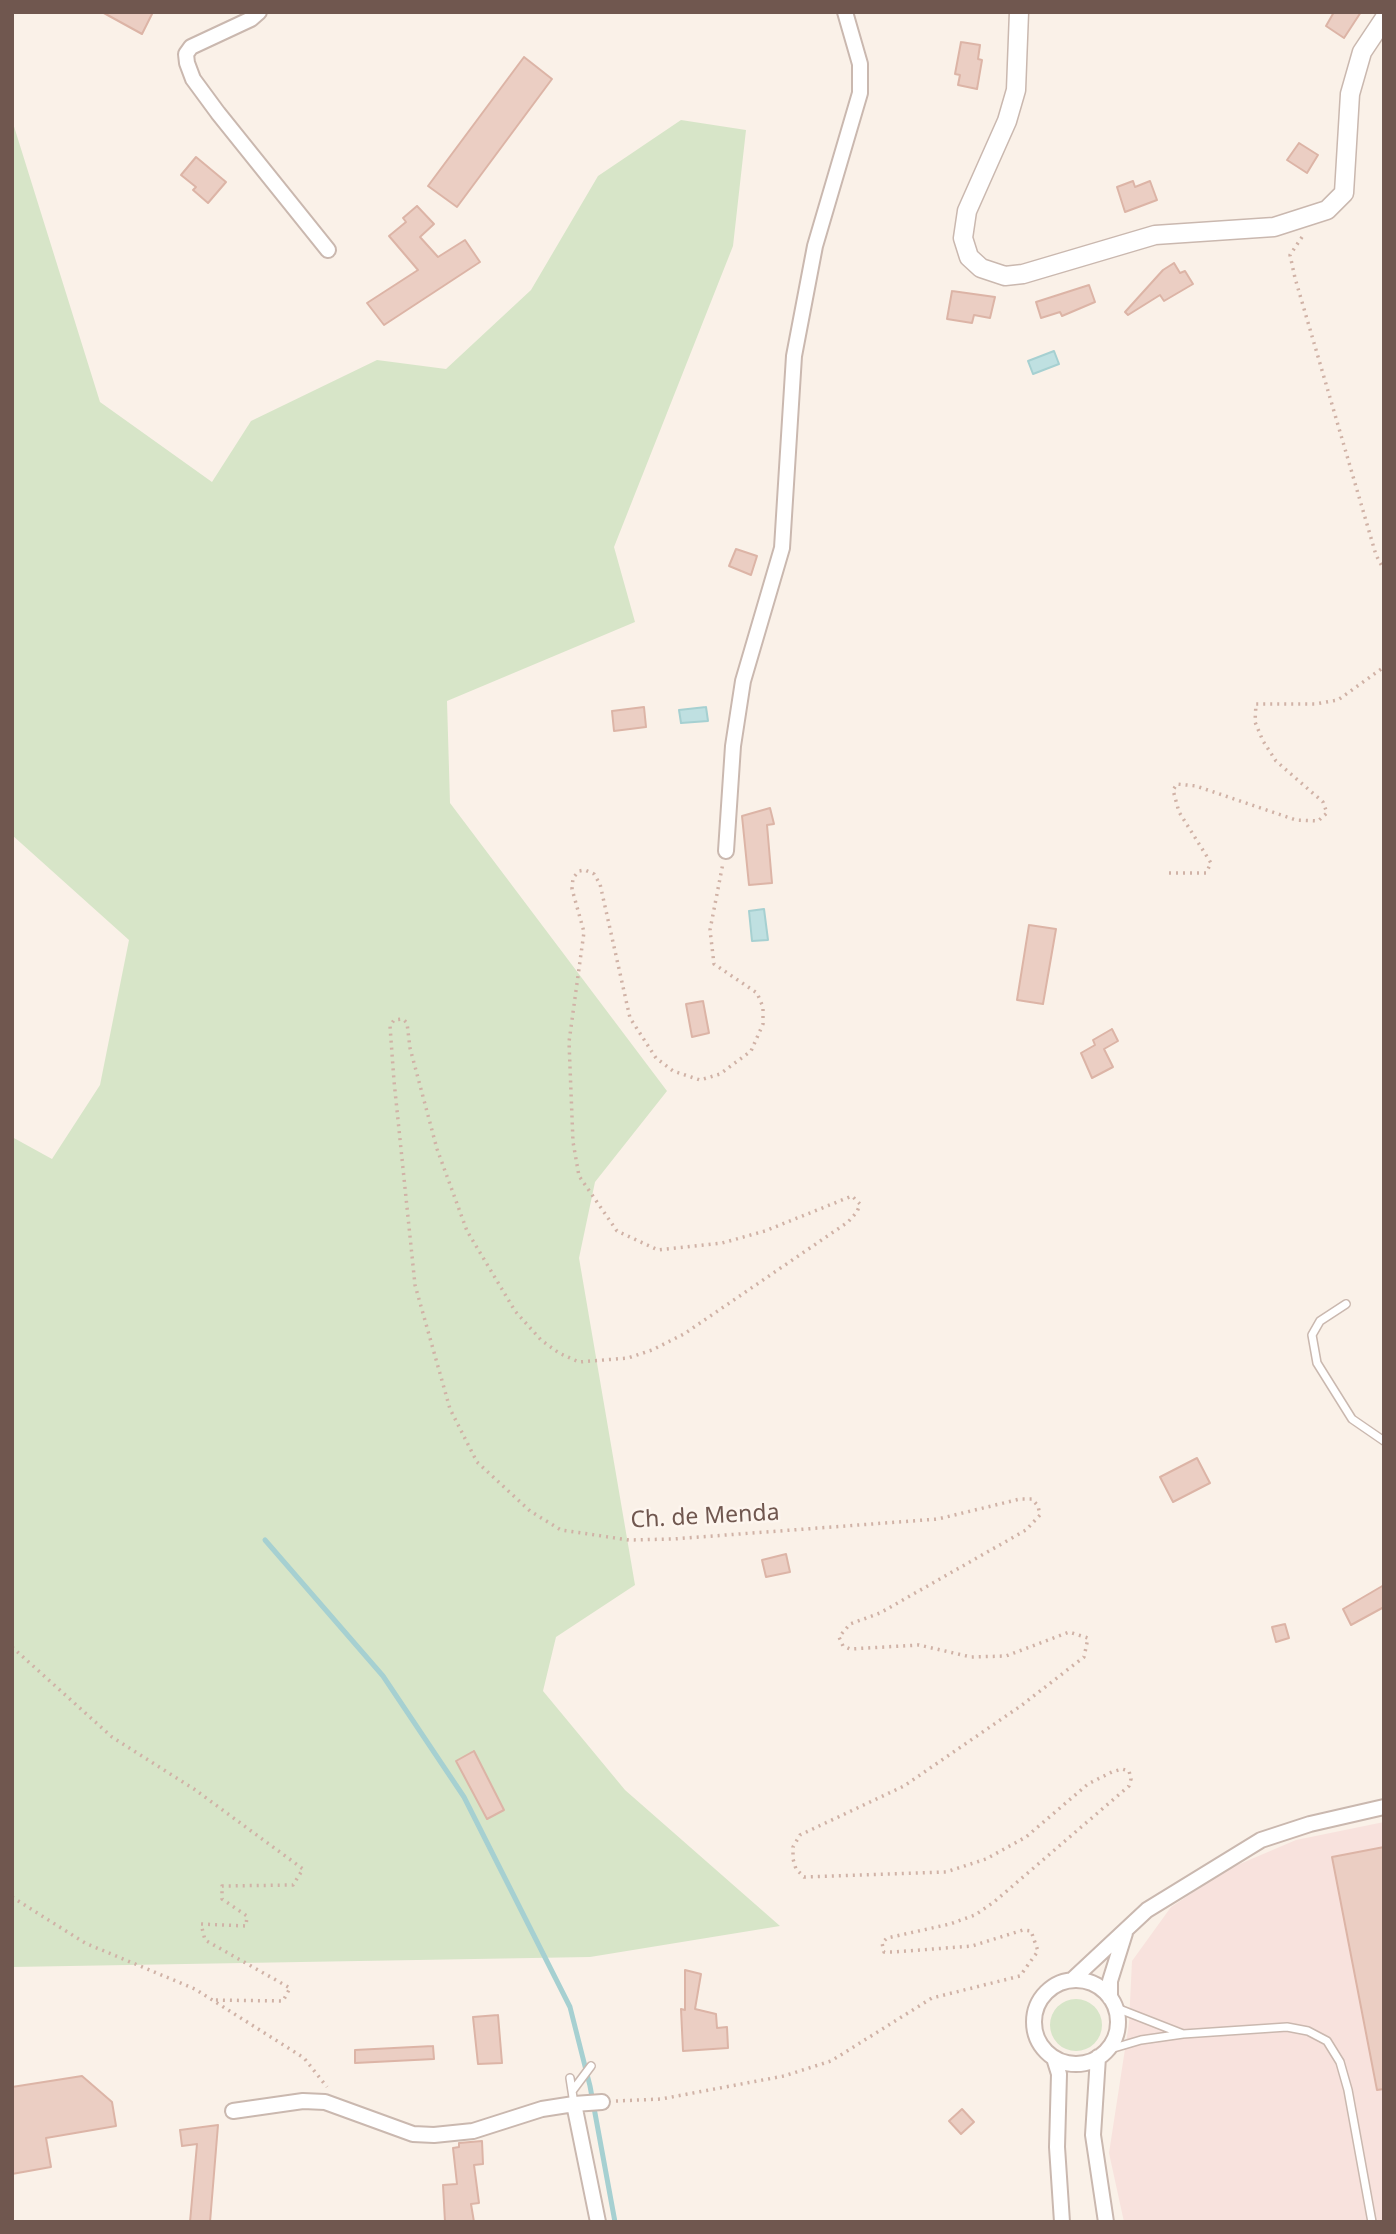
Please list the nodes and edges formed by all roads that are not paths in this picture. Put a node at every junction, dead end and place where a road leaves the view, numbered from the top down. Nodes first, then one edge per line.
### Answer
1 (259, 12) edge
2 (845, 12) edge
3 (1019, 12) edge
4 (1384, 19) edge
5 (328, 250) dead end
6 (726, 851) road end
7 (1346, 1304) dead end
8 (1384, 1441) edge
9 (1384, 1807) edge
10 (1126, 1931) junction
11 (1072, 1980) junction
12 (1112, 2002) junction
13 (1183, 2034) junction
14 (1102, 2053) junction
15 (1054, 2058) junction
16 (591, 2066) dead end
17 (570, 2078) dead end
18 (577, 2095) junction
19 (602, 2102) road end
20 (233, 2110) dead end
21 (598, 2222) edge
22 (1062, 2222) edge
23 (1106, 2222) edge
24 (1372, 2222) edge

1 - 5 street
2 - 6 street
3 - 4 street
7 - 8 lane
9 - 10 street
10 - 11 street
10 - 12 street
11 - 12 street
11 - 15 street
12 - 13 lane
12 - 14 street
13 - 14 lane
13 - 24 lane
14 - 15 street
14 - 23 street
15 - 22 street
16 - 18 lane
17 - 18 lane
18 - 19 street
18 - 20 street
18 - 21 street

